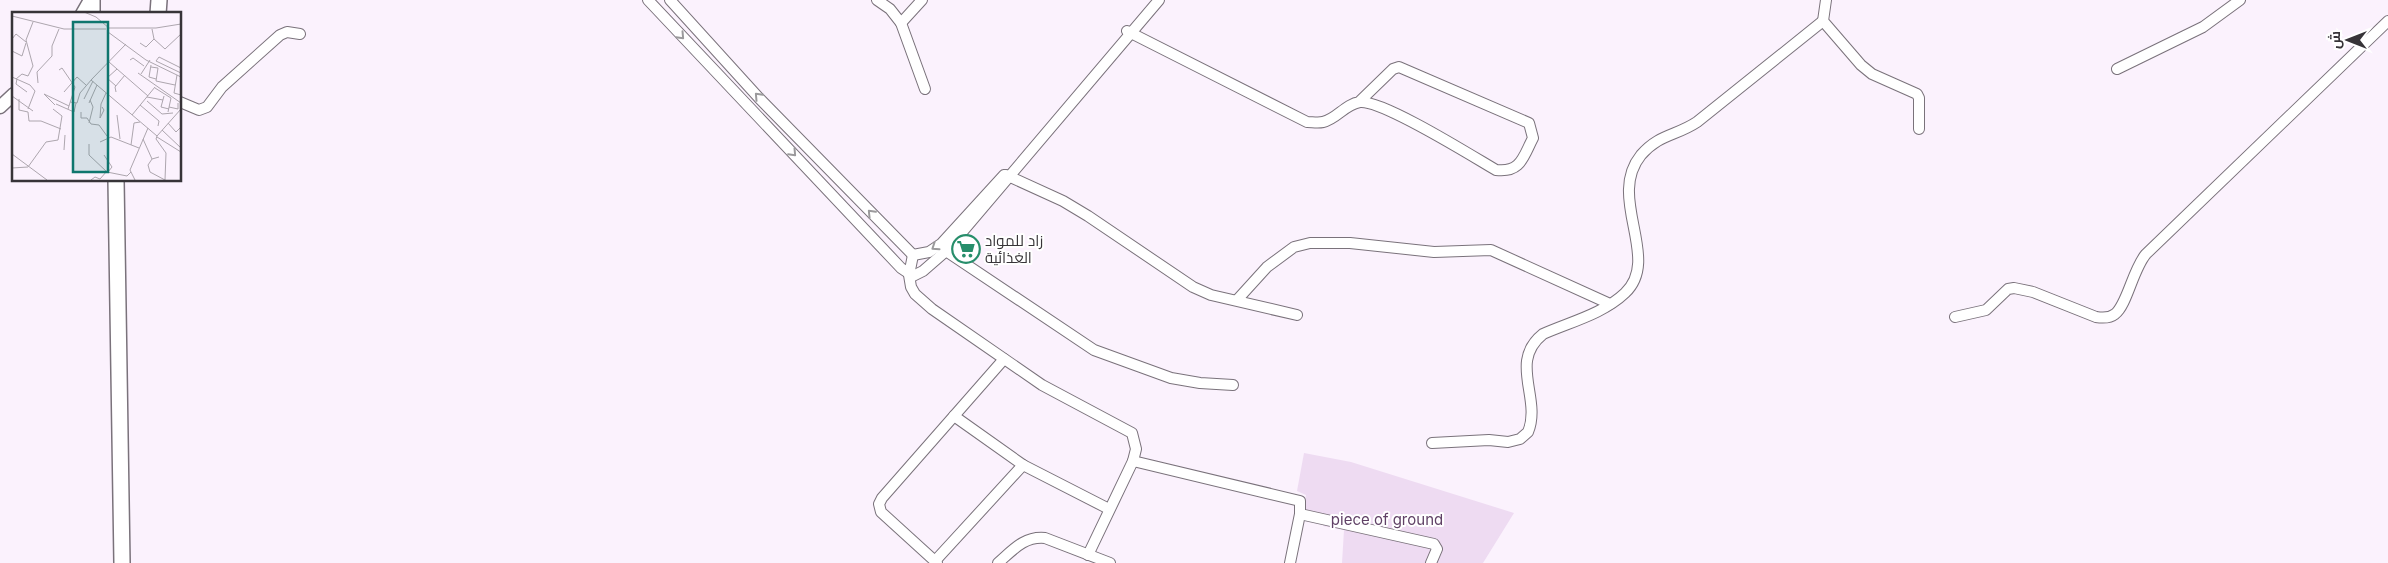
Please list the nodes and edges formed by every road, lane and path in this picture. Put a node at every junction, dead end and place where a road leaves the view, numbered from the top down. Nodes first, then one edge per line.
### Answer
1 (91, 0) edge
2 (648, 0) edge
3 (670, 0) edge
4 (877, 0) edge
5 (922, 0) edge
6 (1151, 0) edge
7 (1159, 0) edge
8 (1826, 0) edge
9 (2240, 0) edge
10 (83, 12) edge
11 (1823, 21) junction
12 (901, 23) junction
13 (2387, 25) edge
14 (1129, 32) junction
15 (300, 34) dead end
16 (2118, 69) dead end
17 (925, 89) dead end
18 (12, 96) edge
19 (181, 102) edge
20 (1359, 102) junction
21 (0, 107) edge
22 (1920, 129) dead end
23 (1008, 176) junction
24 (116, 181) edge
25 (946, 251) junction
26 (913, 255) junction
27 (909, 275) junction
28 (1237, 300) junction
29 (1610, 304) junction
30 (1297, 315) dead end
31 (1954, 317) dead end
32 (1004, 359) junction
33 (1233, 385) dead end
34 (954, 416) junction
35 (1432, 443) dead end
36 (1133, 460) junction
37 (1023, 465) junction
38 (1109, 509) junction
39 (1300, 514) junction
40 (1088, 555) junction
41 (936, 562) edge
42 (122, 563) edge
43 (998, 563) edge
44 (1110, 563) edge
45 (1290, 563) edge
46 (1431, 563) edge

1 - 10 street
2 -> 27 street
26 -> 3 street
4 - 12 street
5 - 12 street
6 - 14 street
7 - 14 street
8 - 11 street
9 - 16 street
11 - 22 street
11 - 29 street
12 - 17 street
13 - 31 street
14 - 20 street
14 - 23 street
15 - 19 street
18 - 21 street
20 - 20 street
23 - 25 street
23 -> 26 street
23 - 28 street
24 - 42 main road
25 - 27 street
25 - 33 street
26 - 27 street
27 - 32 street
28 - 29 street
28 - 30 street
29 - 35 street
32 - 34 street
32 - 36 street
34 - 37 street
34 - 41 street
36 - 38 street
36 - 39 street
37 - 38 street
37 - 41 street
38 - 40 street
39 - 45 street
39 - 46 street
40 - 43 street
40 - 44 street

